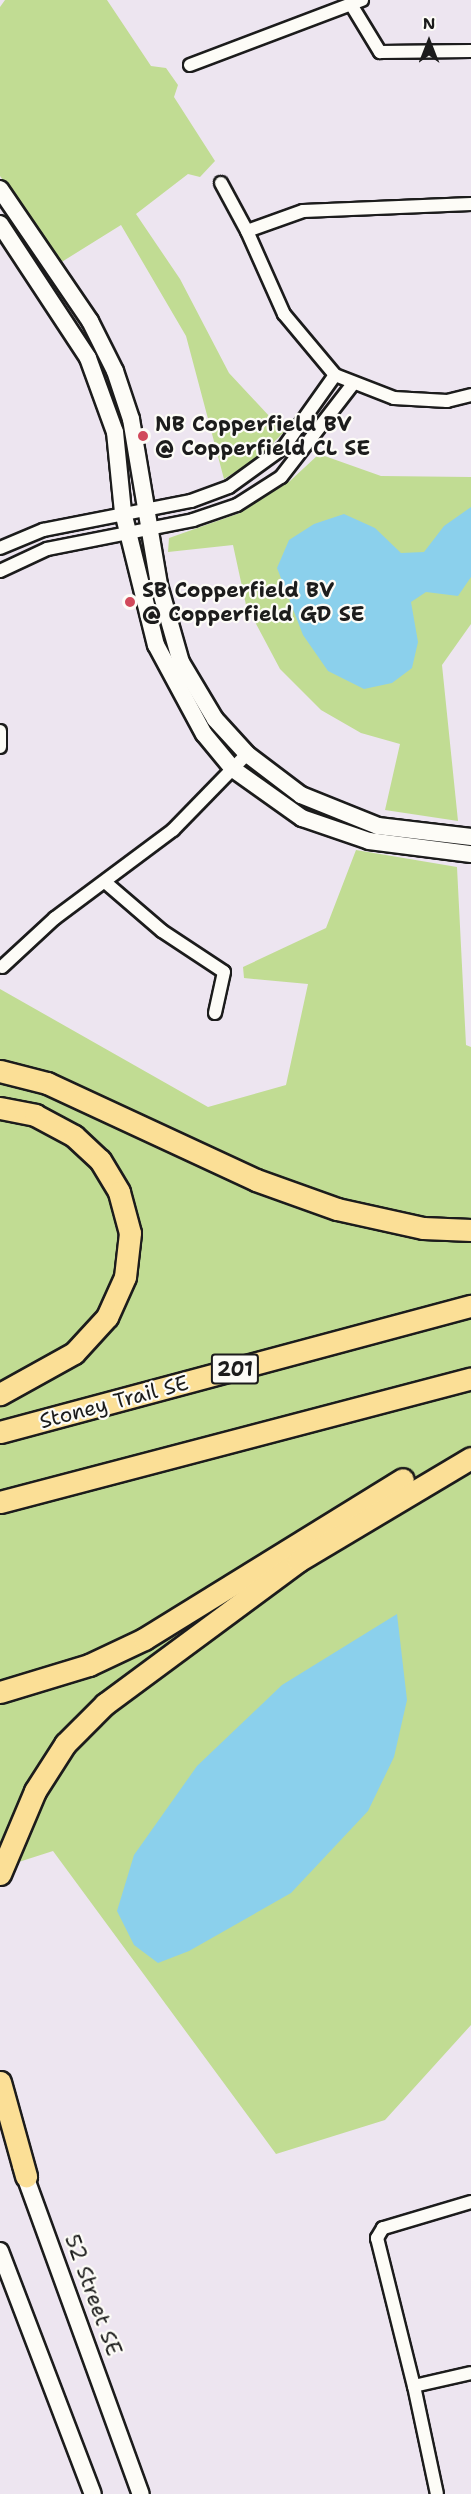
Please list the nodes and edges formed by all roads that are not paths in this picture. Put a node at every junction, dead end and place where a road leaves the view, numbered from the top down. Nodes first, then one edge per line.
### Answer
1 (357, 3) edge
2 (471, 51) edge
3 (190, 65) dead end
4 (221, 183) dead end
5 (0, 189) edge
6 (471, 204) edge
7 (0, 224) edge
8 (247, 231) junction
9 (86, 315) junction
10 (70, 326) junction
11 (335, 375) junction
12 (352, 385) junction
13 (471, 395) edge
14 (146, 508) junction
15 (123, 512) junction
16 (150, 528) junction
17 (128, 532) junction
18 (0, 548) edge
19 (0, 571) edge
20 (0, 731) edge
21 (0, 747) edge
22 (247, 754) junction
23 (233, 769) junction
24 (471, 837) edge
25 (471, 854) edge
26 (105, 882) junction
27 (2, 967) dead end
28 (215, 1013) dead end
29 (0, 1071) edge
30 (0, 1108) edge
31 (471, 1230) edge
32 (471, 1306) edge
33 (471, 1378) edge
34 (0, 1394) edge
35 (0, 1432) edge
36 (471, 1445) edge
37 (471, 1458) edge
38 (0, 1502) edge
39 (0, 1692) edge
40 (0, 1874) edge
41 (0, 2082) edge
42 (0, 2111) edge
43 (26, 2176) junction
44 (471, 2202) edge
45 (0, 2251) edge
46 (471, 2373) edge
47 (414, 2386) junction
48 (93, 2494) edge
49 (141, 2494) edge
50 (437, 2494) edge

1 - 2 street
1 - 3 street
4 - 8 street
5 - 9 street
6 - 8 street
7 - 10 street
8 - 11 street
9 - 10 street
9 - 14 street
10 - 15 street
11 - 12 street
11 - 14 street
12 - 13 street
12 - 16 street
14 - 15 street
14 - 16 street
15 - 17 street
15 - 18 street
16 - 17 street
16 - 22 street
17 - 19 street
17 - 23 street
20 - 21 street
22 - 23 street
22 - 24 street
23 - 25 street
23 - 26 street
26 - 27 street
26 - 28 street
29 - 31 highway
30 - 34 highway
32 - 35 highway, Stoney Trail SE / 201
33 - 38 highway
36 - 39 highway
37 - 40 highway
41 - 43 highway
42 - 43 street, 52 Street SE
43 - 49 street, 52 Street SE
44 - 47 street
45 - 48 street
46 - 47 street
47 - 50 street

